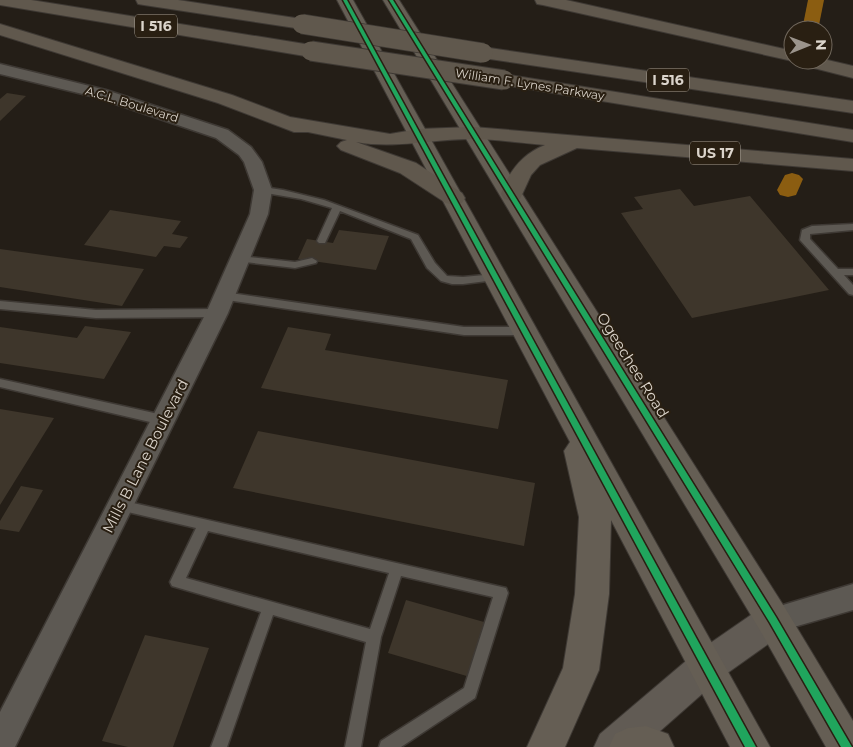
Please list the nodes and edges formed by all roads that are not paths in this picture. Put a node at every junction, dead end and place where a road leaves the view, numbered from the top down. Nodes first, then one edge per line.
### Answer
1 (0, 0) edge
2 (144, 0) edge
3 (345, 0) edge
4 (391, 0) edge
5 (543, 0) edge
6 (0, 29) edge
7 (783, 55) edge
8 (833, 67) edge
9 (0, 69) edge
10 (853, 72) edge
11 (853, 107) edge
12 (285, 122) junction
13 (473, 133) junction
14 (419, 135) junction
15 (853, 136) edge
16 (576, 141) junction
17 (254, 162) joint
18 (853, 165) edge
19 (262, 190) junction
20 (512, 194) junction
21 (454, 198) junction
22 (337, 207) junction
23 (853, 227) edge
24 (322, 241) dead end
25 (240, 259) junction
26 (312, 261) dead end
27 (836, 272) junction
28 (853, 272) edge
29 (495, 277) junction
30 (853, 291) edge
31 (0, 305) edge
32 (220, 305) junction
33 (525, 331) junction
34 (0, 383) edge
35 (570, 413) junction
36 (163, 420) junction
37 (120, 505) junction
38 (205, 524) junction
39 (397, 569) junction
40 (853, 597) edge
41 (269, 608) junction
42 (774, 620) junction
43 (374, 636) junction
44 (706, 667) junction
45 (0, 744) edge
46 (219, 747) edge
47 (353, 747) edge
48 (387, 747) edge
49 (546, 747) edge
50 (613, 747) edge
51 (628, 747) edge
52 (655, 747) edge
53 (751, 747) edge
54 (847, 747) edge

1 - 15 highway, William F. Lynes Parkway / I 516, bridge
2 - 11 highway, William F. Lynes Parkway / I 516, bridge
3 - 14 main road
4 - 13 main road, Ogeechee Road
5 - 7 highway
6 - 12 highway
8 - 10 highway
9 - 17 street, A.C.L. Boulevard
12 - 14 highway
12 - 21 highway
13 - 14 highway, US 17
13 - 16 highway, US 17
13 - 20 main road, Ogeechee Road
14 - 21 main road
16 - 18 highway, US 17
16 - 20 highway
17 - 19 street, Mills B Lane Boulevard
19 - 22 lane
19 - 25 street, Mills B Lane Boulevard
20 - 42 main road, Ogeechee Road
21 - 29 main road
22 - 24 lane
22 - 29 lane
23 - 27 lane
25 - 26 lane
25 - 32 street, Mills B Lane Boulevard
27 - 28 lane
27 - 30 lane
29 - 33 main road
31 - 32 lane
32 - 33 lane
32 - 36 street, Mills B Lane Boulevard
33 - 35 main road
34 - 36 lane
35 - 44 main road
35 - 49 main road
36 - 37 street, Mills B Lane Boulevard
37 - 38 lane
37 - 45 street, Mills B Lane Boulevard
38 - 39 lane
38 - 41 lane
39 - 43 lane
39 - 48 lane
40 - 42 street
41 - 43 lane
41 - 46 lane
42 - 44 main road
42 - 54 main road, Ogeechee Road
43 - 47 lane
44 - 50 main road
44 - 53 main road
51 - 52 main road

